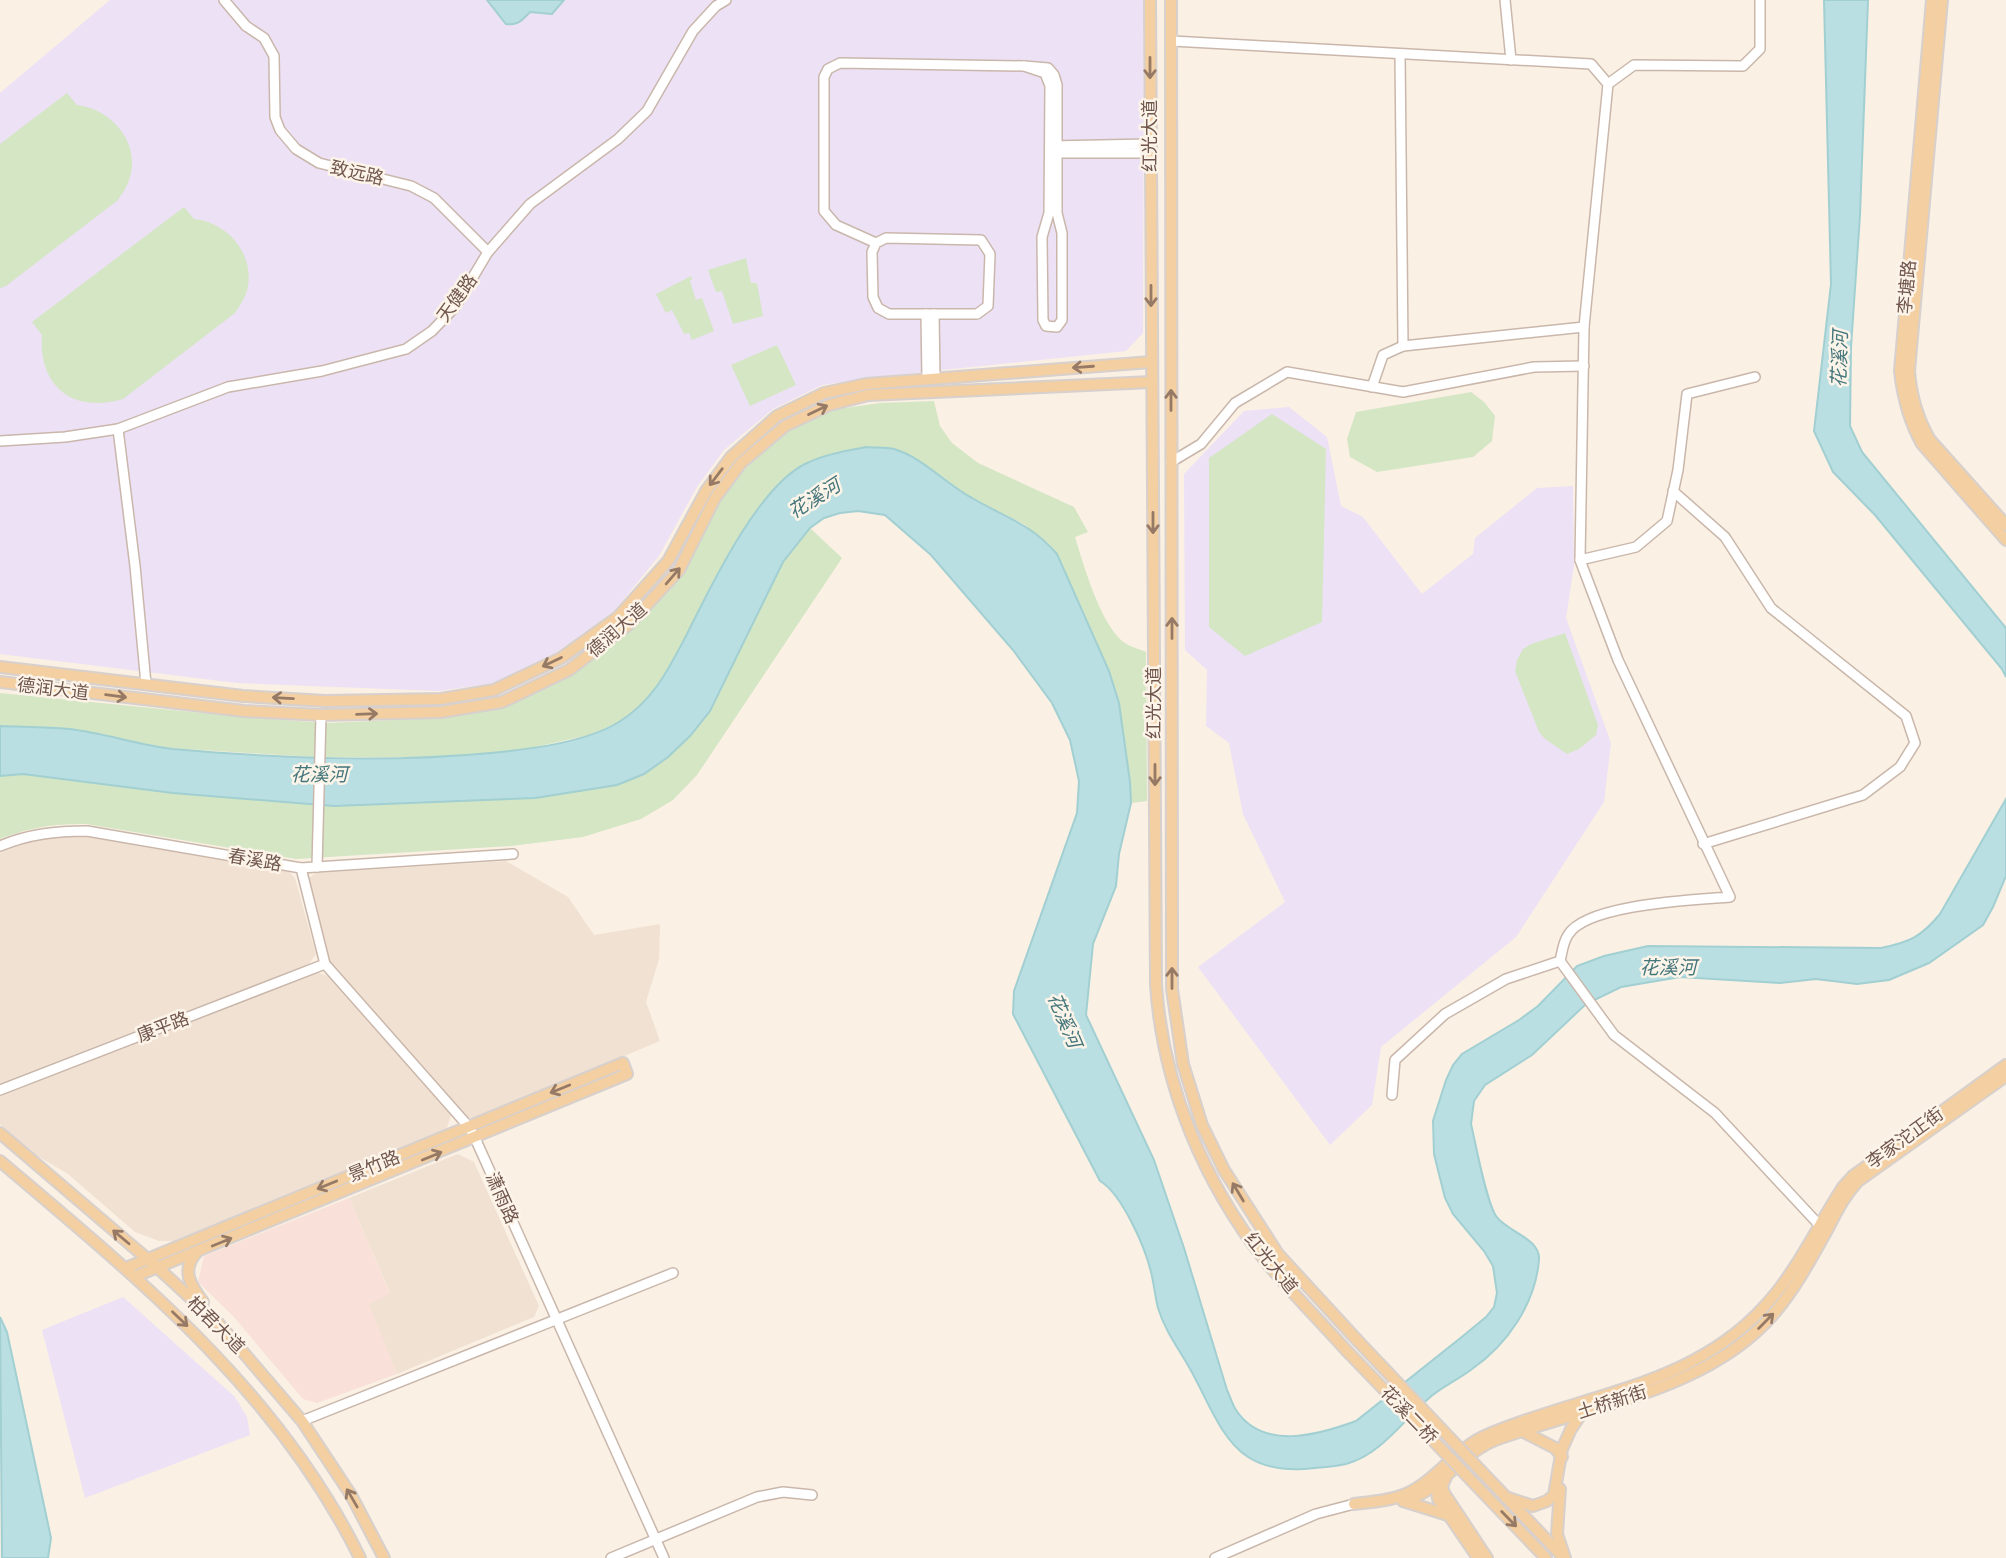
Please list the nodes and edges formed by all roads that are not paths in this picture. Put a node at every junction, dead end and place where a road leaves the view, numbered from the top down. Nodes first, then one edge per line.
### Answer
1 (224, 0) edge
2 (726, 0) edge
3 (1150, 0) edge
4 (1171, 0) edge
5 (1506, 0) edge
6 (1760, 0) edge
7 (1933, 0) edge
8 (1942, 0) edge
9 (1171, 41) junction
10 (1400, 54) junction
11 (1511, 60) junction
12 (1608, 84) junction
13 (1053, 149) junction
14 (1150, 149) junction
15 (876, 243) junction
16 (488, 252) junction
17 (930, 314) junction
18 (1584, 327) junction
19 (1403, 345) junction
20 (1151, 362) junction
21 (1584, 366) junction
22 (1755, 377) dead end
23 (931, 379) junction
24 (1152, 383) junction
25 (1372, 387) junction
26 (118, 429) junction
27 (0, 441) edge
28 (1171, 461) junction
29 (1674, 491) junction
30 (2006, 525) edge
31 (2006, 540) edge
32 (1580, 560) junction
33 (0, 667) edge
34 (0, 682) edge
35 (146, 684) junction
36 (321, 715) junction
37 (1703, 844) junction
38 (0, 846) edge
39 (513, 854) dead end
40 (317, 867) junction
41 (301, 868) junction
42 (1560, 961) junction
43 (325, 964) junction
44 (2006, 1065) edge
45 (2006, 1076) edge
46 (0, 1090) edge
47 (1392, 1095) dead end
48 (469, 1127) junction
49 (0, 1133) edge
50 (475, 1138) junction
51 (0, 1161) edge
52 (1822, 1229) junction
53 (198, 1252) junction
54 (147, 1259) junction
55 (126, 1268) junction
56 (158, 1268) junction
57 (673, 1273) dead end
58 (136, 1276) junction
59 (557, 1320) junction
60 (219, 1324) junction
61 (1357, 1340) joint
62 (1346, 1350) joint
63 (1596, 1403) junction
64 (1582, 1412) junction
65 (302, 1421) junction
66 (1518, 1429) junction
67 (1502, 1438) junction
68 (1561, 1454) junction
69 (1561, 1469) junction
70 (1444, 1472) junction
71 (1436, 1484) junction
72 (812, 1495) dead end
73 (1506, 1497) junction
74 (1386, 1502) junction
75 (1403, 1502) junction
76 (1353, 1504) joint
77 (1449, 1516) junction
78 (1465, 1532) junction
79 (655, 1540) junction
80 (1219, 1557) edge
81 (361, 1558) edge
82 (382, 1558) edge
83 (611, 1558) edge
84 (664, 1558) edge
85 (1478, 1558) edge
86 (1487, 1558) edge
87 (1546, 1558) edge
88 (1564, 1558) edge

1 - 16 street, 致远路
2 - 16 street, 天健路
3 -> 14 main road, 红光大道
4 - 9 main road, 红光大道
5 - 11 street
6 - 12 street
7 - 31 main road, 李塘路
8 - 30 main road, 李塘路
9 - 10 street
28 -> 9 main road, 红光大道
10 - 11 street
10 - 19 street
11 - 12 street
12 - 18 street
13 - 13 street
13 - 14 street
13 - 15 street
14 -> 20 main road, 红光大道
15 - 17 street
15 - 17 street
16 - 26 street, 天健路
17 - 23 street
18 - 19 street
18 - 21 street
19 - 25 street
20 -> 23 main road, 德润大道
20 - 24 main road, 红光大道
21 - 25 street
21 - 32 street
22 - 29 street
23 -> 35 main road, 德润大道
36 -> 24 main road, 德润大道
24 -> 62 main road, 红光大道
25 - 28 street
26 - 27 street, 天健路
26 - 35 street
61 -> 28 main road, 红光大道
29 - 32 street
29 - 37 street
32 - 37 street
33 - 35 main road, 德润大道
34 -> 36 main road, 德润大道
36 - 40 street
37 - 42 street
38 - 41 street, 春溪路
39 - 40 street, 春溪路
40 - 41 street, 春溪路
41 - 43 street, 潇雨路
42 - 47 street
42 - 52 street
43 - 46 street, 康平路
43 - 48 street, 潇雨路
44 - 52 main road, 李家沱正街
45 - 52 main road, 李家沱正街
48 - 50 street, 潇雨路
50 -> 48 main road, 景竹路
48 -> 54 main road, 景竹路
54 -> 49 main road, 柏君大道
53 -> 50 main road, 景竹路
50 - 59 street, 潇雨路
51 - 55 main road, 柏君大道
52 - 63 main road, 土桥新街
53 - 56 main road, 景竹路
53 - 60 main road
54 - 55 main road, 景竹路
54 - 56 main road, 柏君大道
55 - 58 main road, 柏君大道
56 - 58 main road, 景竹路
56 - 60 main road, 柏君大道
57 - 59 street
58 -> 81 main road, 柏君大道
59 - 65 street
59 - 79 street, 潇雨路
60 - 65 main road, 柏君大道
61 - 73 main road, 花溪二桥, bridge
62 -> 87 main road, 花溪二桥, bridge
63 - 64 main road
63 - 66 main road, 土桥新街
63 - 69 main road
64 - 66 main road, 土桥新街
64 - 68 main road
82 -> 65 main road, 柏君大道
66 - 67 main road, 土桥新街
66 - 68 main road
66 - 70 main road, 土桥新街
67 - 69 main road
67 - 70 main road, 土桥新街
68 - 69 main road
69 - 73 main road
69 - 88 main road
70 - 71 main road
70 - 74 main road, 土桥新街
70 - 78 main road
71 - 75 main road
71 - 77 main road
72 - 79 street
73 - 88 main road
74 - 75 main road
74 - 76 main road, 土桥新街
74 - 78 main road
75 - 77 main road
76 - 80 street, 土桥新街
77 - 78 main road
78 - 85 main road
78 - 86 main road
79 - 83 street
79 - 84 street, 潇雨路
81 - 82 main road

